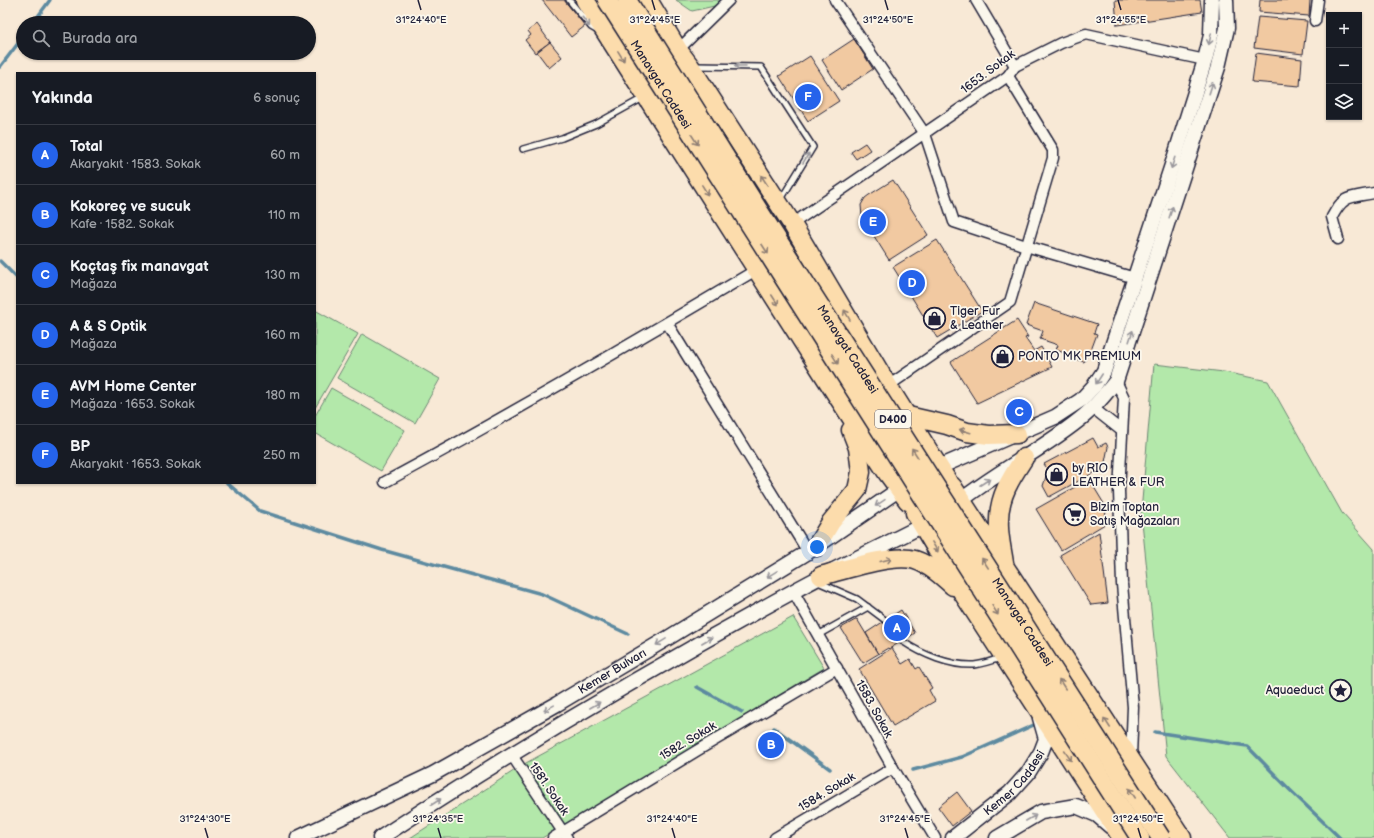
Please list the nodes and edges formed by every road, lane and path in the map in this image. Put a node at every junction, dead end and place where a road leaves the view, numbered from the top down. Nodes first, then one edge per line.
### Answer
1 (569, 0) edge
2 (585, 0) edge
3 (607, 0) edge
4 (627, 0) edge
5 (648, 0) edge
6 (728, 0) edge
7 (835, 0) edge
8 (976, 0) edge
9 (1226, 0) edge
10 (1318, 0) edge
11 (1215, 1) edge
12 (1315, 21) dead end
13 (609, 37) junction
14 (678, 50) junction
15 (1204, 60) junction
16 (690, 66) junction
17 (1015, 66) junction
18 (1008, 76) junction
19 (646, 96) junction
20 (925, 134) junction
21 (523, 149) dead end
22 (1374, 193) edge
23 (779, 203) junction
24 (792, 224) junction
25 (1338, 239) dead end
26 (1026, 246) junction
27 (756, 270) junction
28 (1135, 278) junction
29 (667, 323) junction
30 (1116, 381) junction
31 (888, 386) junction
32 (836, 394) junction
33 (1093, 408) junction
34 (908, 416) junction
35 (1122, 432) junction
36 (1018, 434) junction
37 (1024, 458) junction
38 (385, 482) dead end
39 (930, 496) junction
40 (812, 550) junction
41 (1005, 568) junction
42 (817, 578) junction
43 (793, 591) junction
44 (964, 595) junction
45 (868, 607) junction
46 (885, 620) dead end
47 (818, 635) junction
48 (902, 641) dead end
49 (1004, 658) junction
50 (837, 668) junction
51 (1039, 712) junction
52 (510, 754) junction
53 (1131, 760) junction
54 (892, 768) junction
55 (565, 835) edge
56 (298, 838) edge
57 (380, 838) edge
58 (553, 838) edge
59 (775, 838) edge
60 (934, 838) edge
61 (953, 838) edge
62 (997, 838) edge
63 (1122, 838) edge
64 (1140, 838) edge
65 (1161, 838) edge
66 (1182, 838) edge

1 -> 13 lane
2 - 13 highway
3 -> 64 highway, Manavgat Caddesi / D400, bridge
65 -> 4 highway, Manavgat Caddesi / D400, bridge
5 - 14 highway
6 - 14 street
7 - 20 street
8 - 17 street
30 -> 9 street
10 - 12 street
11 -> 15 street
13 -> 19 highway
14 - 16 highway
15 - 17 street, 1653. Sokak
15 -> 28 street
23 -> 16 highway
23 -> 16 lane
17 - 18 street, 1653. Sokak
18 - 20 street, 1653. Sokak
18 - 26 street
19 - 21 lane
19 -> 27 highway
20 - 24 street, 1653. Sokak
20 - 26 street
22 - 25 street
23 - 24 highway
31 -> 24 highway
26 - 28 street
26 - 31 street
27 - 29 street
27 -> 32 highway
28 -> 36 street
29 - 38 street
29 - 40 street
30 - 33 street
30 - 35 street
31 - 34 highway
32 - 39 highway
32 - 40 highway
33 - 35 street
33 - 37 street
36 -> 34 highway
34 - 39 highway
35 - 53 street
36 - 39 street
39 -> 37 street
37 - 41 highway
39 -> 40 street, Kemer Bulvarı
39 - 41 highway
39 - 42 street, Kemer Bulvarı
39 -> 44 highway
40 -> 56 street, Kemer Bulvarı
53 -> 41 highway
42 - 43 street, Kemer Bulvarı
42 -> 44 highway
42 - 45 lane
43 - 47 street, 1583. Sokak
52 -> 43 street, Kemer Bulvarı
44 - 49 highway
45 - 46 lane
45 - 47 lane
47 - 50 street, 1583. Sokak
48 - 49 lane
49 - 51 highway
50 - 54 street, 1583. Sokak
50 - 55 street, 1582. Sokak
51 - 61 street, Kemer Caddesi
51 -> 63 highway
52 - 55 street, 1581. Sokak
57 -> 52 street, Kemer Bulvarı
53 - 66 highway
54 - 59 street, 1584. Sokak
54 - 60 street, 1583. Sokak
55 - 58 street, 1582. Sokak
62 -> 63 street

